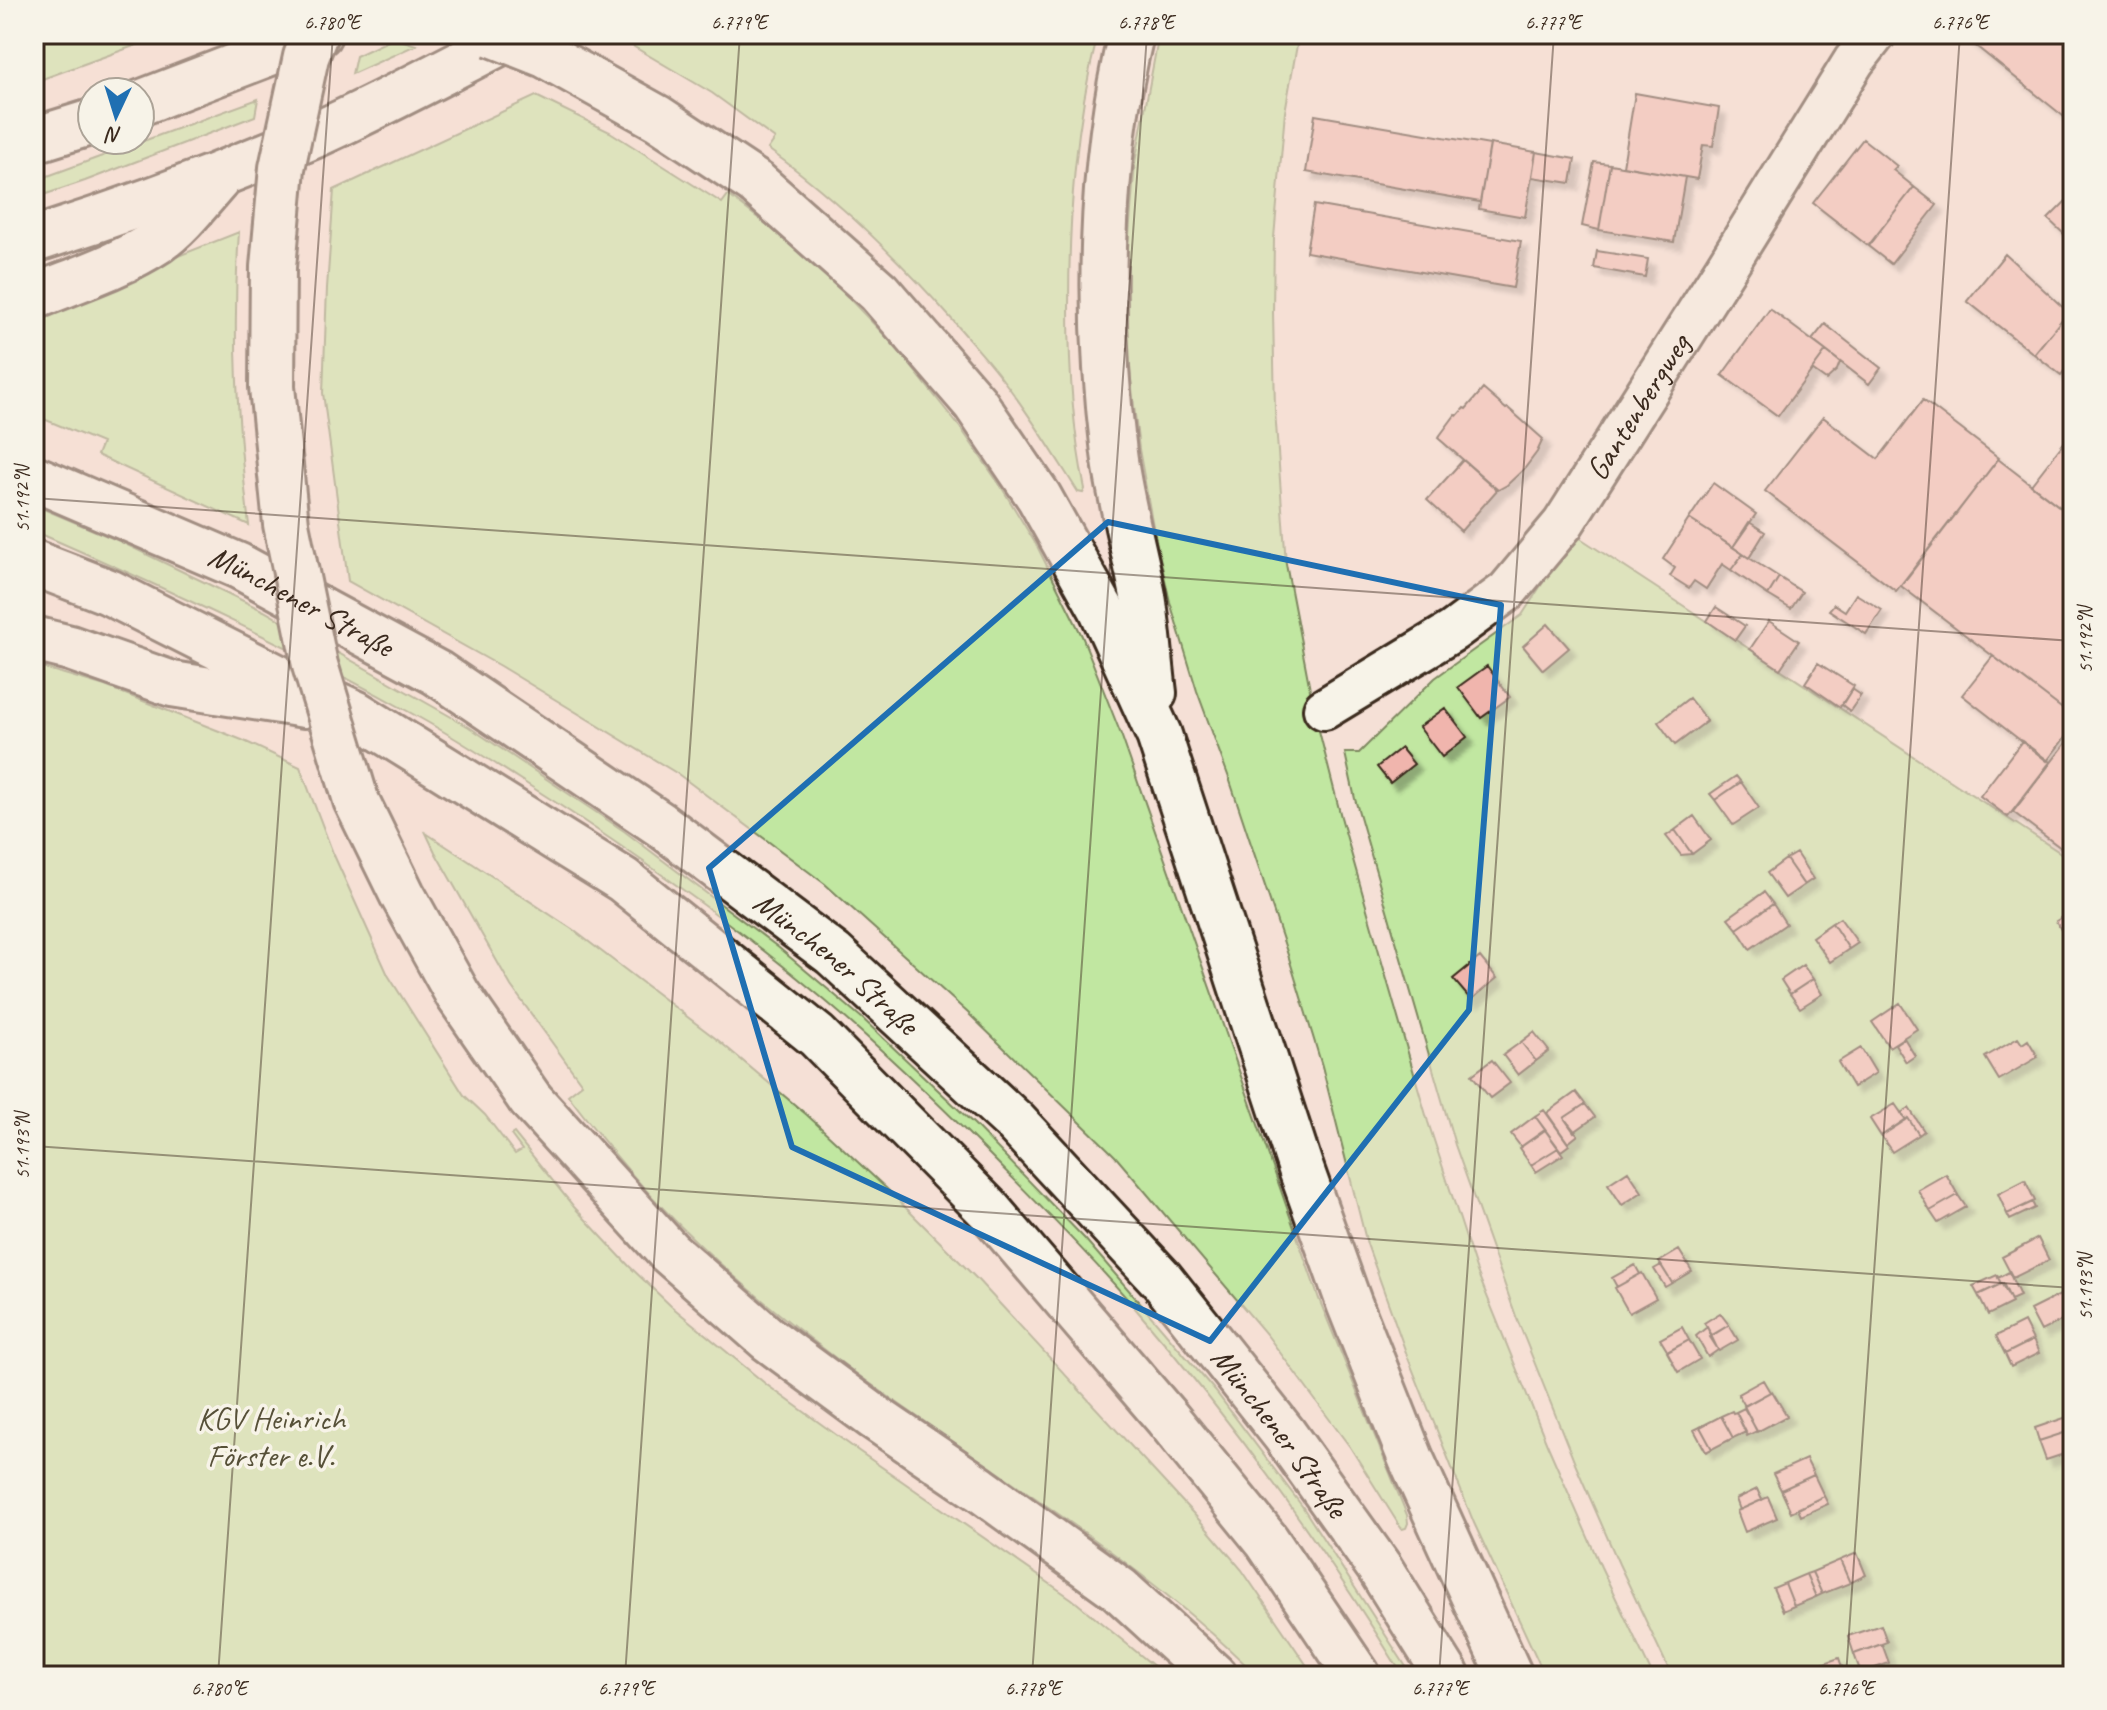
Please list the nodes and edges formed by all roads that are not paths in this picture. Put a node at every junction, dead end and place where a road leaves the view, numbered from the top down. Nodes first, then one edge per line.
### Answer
1 (317, 34) edge
2 (492, 34) edge
3 (517, 34) edge
4 (1131, 34) edge
5 (1875, 34) edge
6 (156, 97) edge
7 (76, 127) edge
8 (34, 140) edge
9 (222, 175) junction
10 (34, 240) edge
11 (34, 297) edge
12 (34, 478) edge
13 (34, 563) edge
14 (34, 639) edge
15 (1324, 709) dead end
16 (355, 713) junction
17 (1159, 735) junction
18 (1214, 1676) edge
19 (1358, 1676) edge
20 (1447, 1676) edge
21 (1510, 1676) edge

1 - 6 highway
1 - 18 highway, bridge
2 - 17 highway, bridge
3 - 9 highway
4 - 17 highway
5 - 15 street, Gantenbergweg
7 - 8 highway
9 - 10 highway
9 - 11 highway
12 - 20 highway, Münchener Straße
13 - 16 highway
14 - 16 highway
16 - 19 highway
17 - 21 highway

